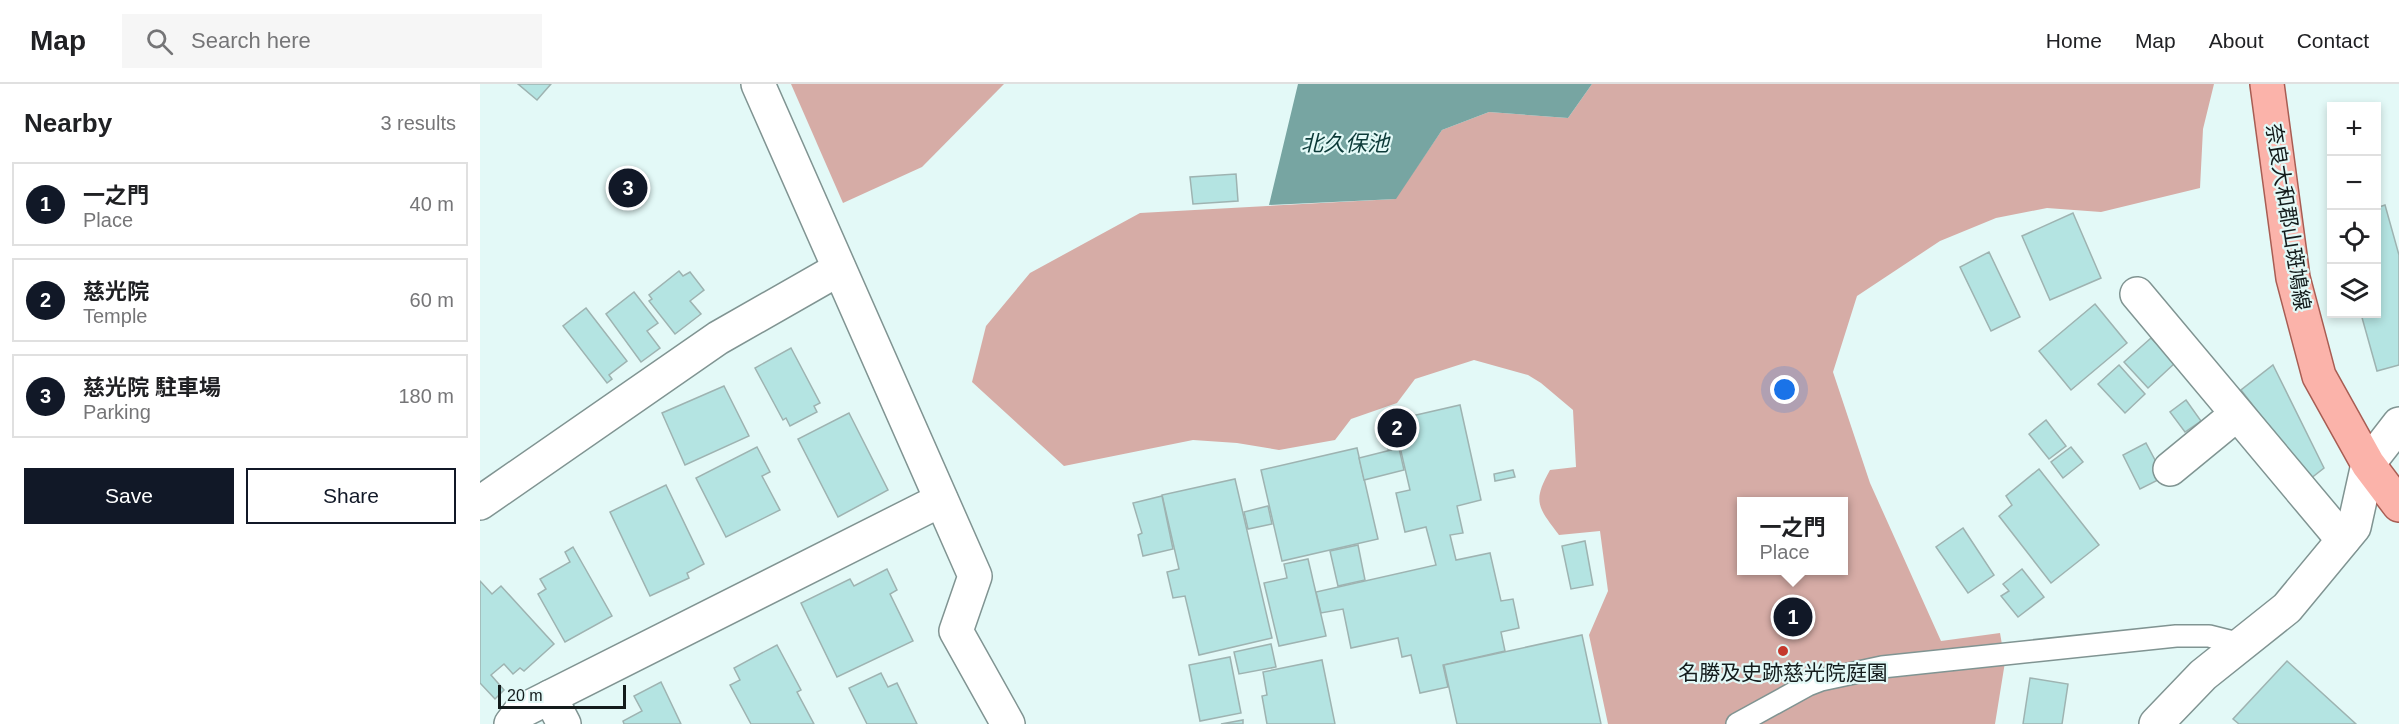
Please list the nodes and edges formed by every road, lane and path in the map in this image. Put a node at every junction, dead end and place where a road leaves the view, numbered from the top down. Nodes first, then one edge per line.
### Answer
1 (2267, 84) edge
2 (751, 92) edge
3 (840, 269) junction
4 (2137, 294) dead end
5 (2237, 414) junction
6 (2399, 424) edge
7 (2368, 464) junction
8 (2170, 469) dead end
9 (941, 500) junction
10 (480, 503) edge
11 (2399, 505) edge
12 (2343, 540) junction
13 (2241, 644) junction
14 (557, 711) edge
15 (511, 724) edge
16 (1008, 724) edge
17 (1737, 724) edge
18 (2156, 724) edge

1 - 7 main road, 奈良大和郡山斑鳩線
2 - 3 street
3 - 9 street
3 - 10 street
4 - 5 street
5 - 8 street
5 - 12 street
6 - 7 street
7 - 11 main road, 奈良大和郡山斑鳩線
7 - 12 street
9 - 14 street
9 - 16 street
12 - 13 street
13 - 17 lane
13 - 18 street
14 - 15 street

